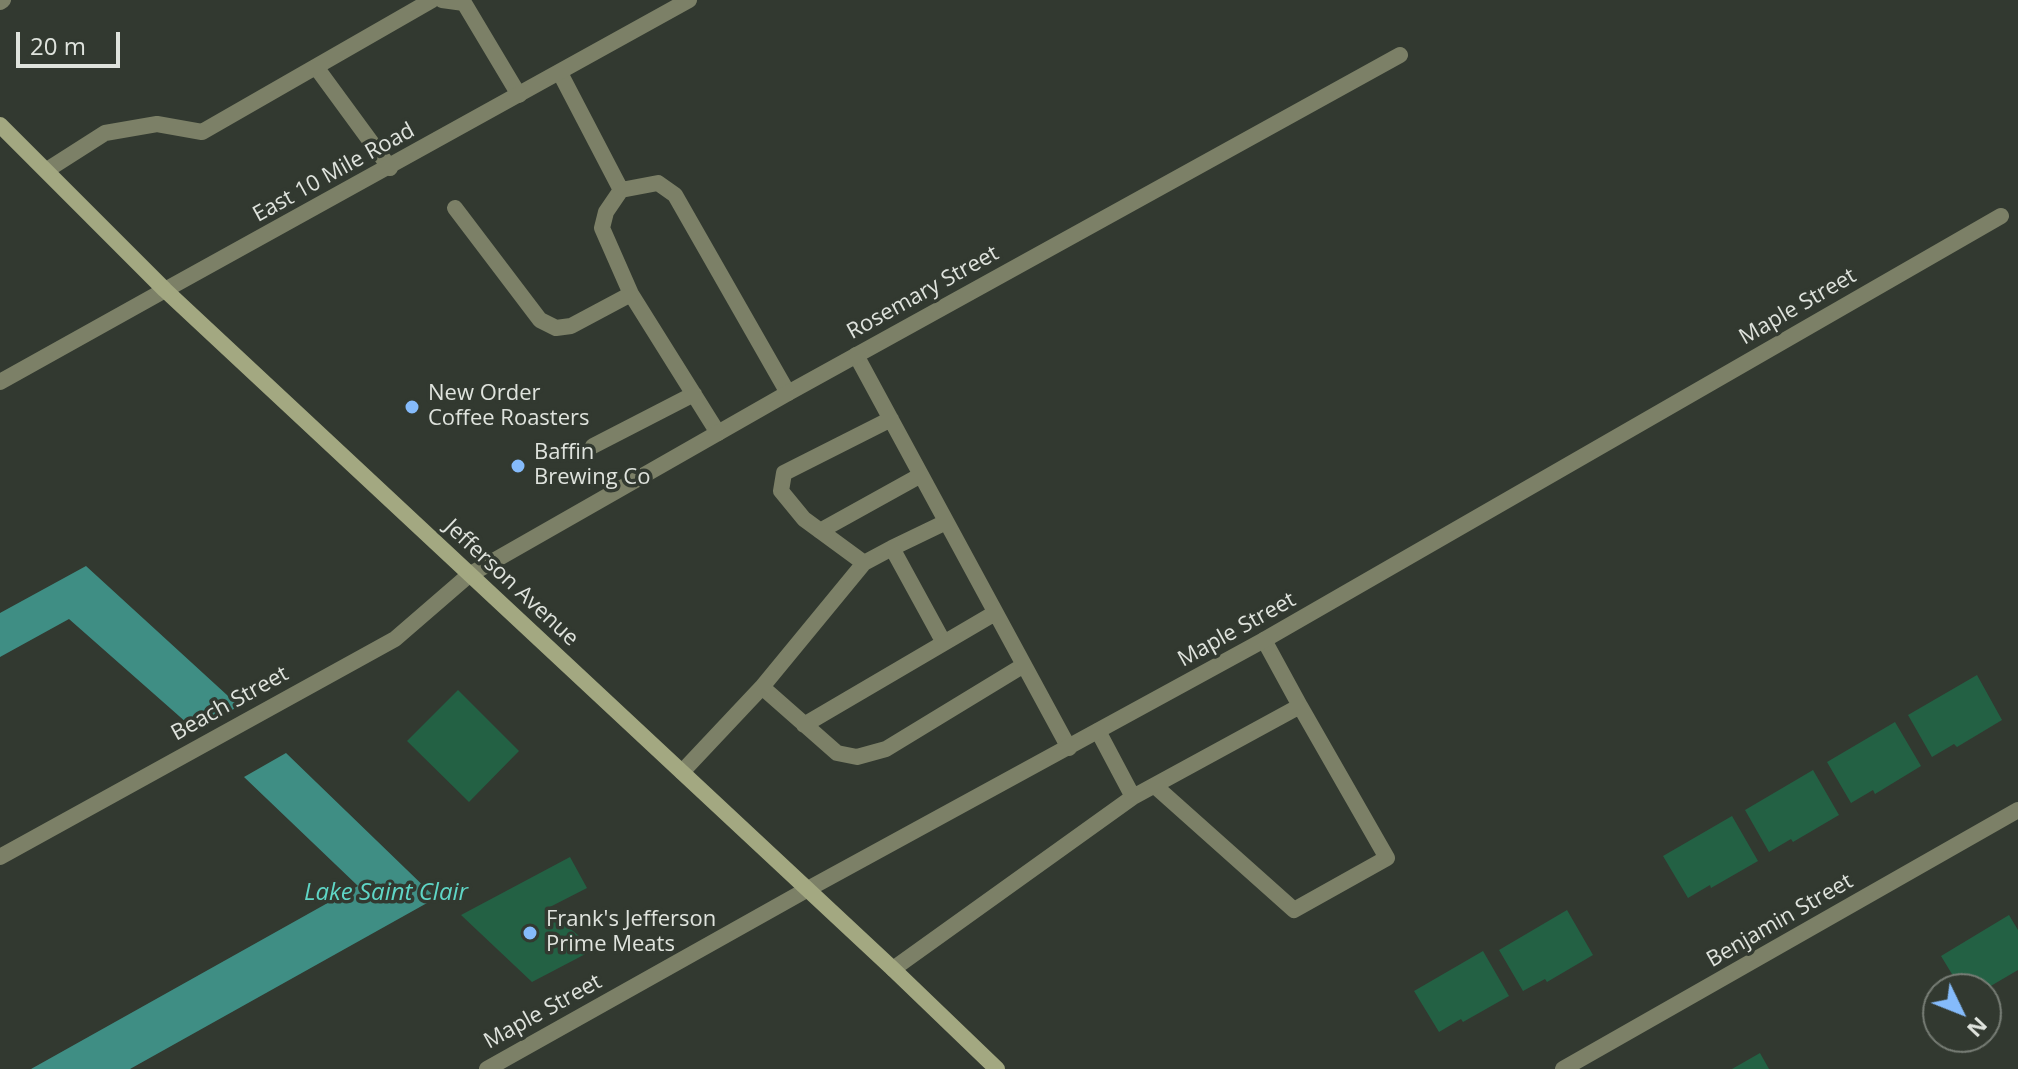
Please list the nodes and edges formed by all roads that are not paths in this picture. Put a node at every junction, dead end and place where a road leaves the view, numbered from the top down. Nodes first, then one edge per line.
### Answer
1 (432, 0) edge
2 (442, 0) edge
3 (689, 0) edge
4 (1400, 55) dead end
5 (316, 67) junction
6 (560, 73) junction
7 (519, 95) junction
8 (0, 125) edge
9 (390, 168) junction
10 (47, 170) junction
11 (621, 190) junction
12 (455, 208) dead end
13 (2001, 216) dead end
14 (165, 290) junction
15 (631, 294) junction
16 (856, 355) junction
17 (0, 382) edge
18 (788, 393) junction
19 (694, 394) junction
20 (891, 419) junction
21 (718, 433) junction
22 (593, 446) dead end
23 (921, 475) junction
24 (946, 522) junction
25 (820, 531) junction
26 (892, 548) junction
27 (864, 563) junction
28 (469, 575) junction
29 (995, 613) junction
30 (1264, 640) junction
31 (944, 643) junction
32 (1024, 665) junction
33 (762, 687) junction
34 (1300, 706) junction
35 (804, 725) junction
36 (1098, 731) junction
37 (1069, 748) junction
38 (682, 772) junction
39 (1155, 786) junction
40 (1133, 797) junction
41 (2018, 810) edge
42 (0, 857) edge
43 (808, 889) junction
44 (893, 969) junction
45 (487, 1069) edge
46 (997, 1069) edge
47 (1563, 1069) edge

1 - 5 street
2 - 7 street
3 - 6 street, East 10 Mile Road
4 - 16 street, Rosemary Street
5 - 9 street
5 - 10 street
6 - 7 street, East 10 Mile Road
6 - 11 street
7 - 9 street, East 10 Mile Road
8 - 10 main road, Jefferson Avenue
9 - 14 street, East 10 Mile Road
10 - 14 main road, Jefferson Avenue
11 - 15 street
11 - 18 street
12 - 15 street
13 - 30 street, Maple Street
14 - 17 street, East 10 Mile Road
14 - 28 main road, Jefferson Avenue
15 - 19 street
16 - 18 street, Rosemary Street
16 - 20 street
18 - 21 street, Rosemary Street
19 - 21 street
19 - 22 street
20 - 23 street
20 - 25 street
21 - 28 street, Rosemary Street
23 - 24 street
23 - 25 street
24 - 26 street
24 - 29 street
25 - 27 street
26 - 27 street
26 - 31 street
27 - 33 street
28 - 38 main road, Jefferson Avenue
28 - 42 street, Beach Street
29 - 31 street
29 - 32 street
30 - 34 street
30 - 36 street, Maple Street
31 - 35 street
32 - 35 street
32 - 37 street
33 - 35 street
33 - 38 street
34 - 39 street
34 - 39 street
36 - 37 street, Maple Street
36 - 40 street
37 - 43 street, Maple Street
38 - 43 main road, Jefferson Avenue
39 - 40 street
40 - 44 street
41 - 47 street, Benjamin Street
43 - 44 main road, Jefferson Avenue
43 - 45 street, Maple Street
44 - 46 main road, Jefferson Avenue

